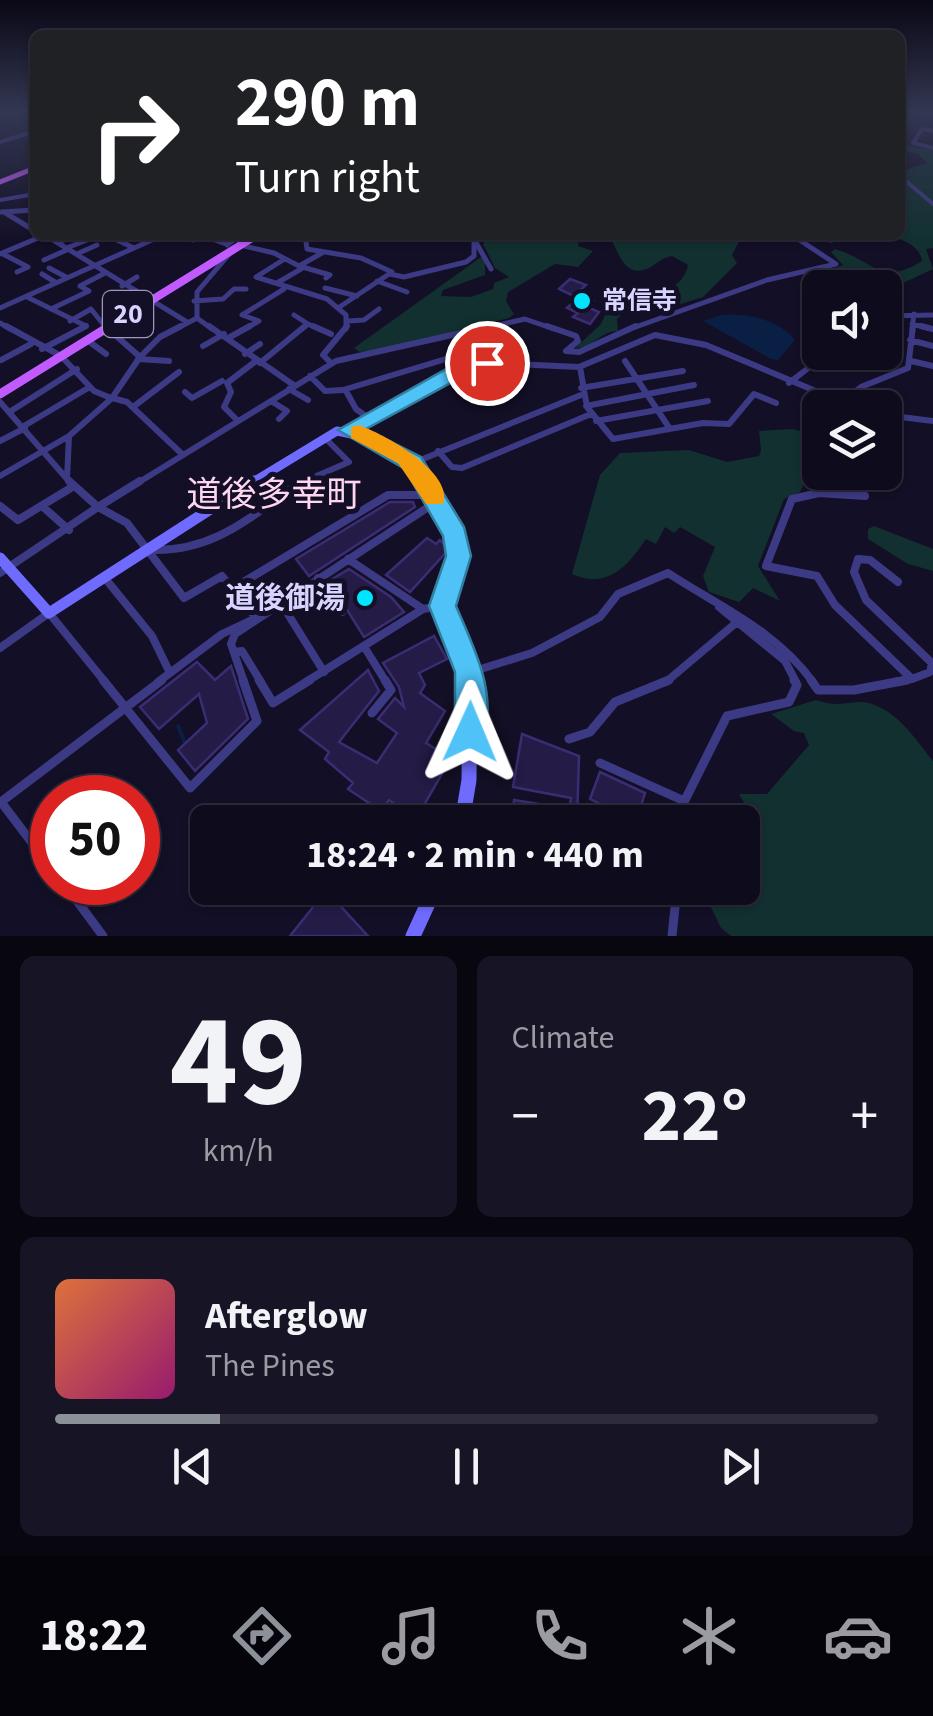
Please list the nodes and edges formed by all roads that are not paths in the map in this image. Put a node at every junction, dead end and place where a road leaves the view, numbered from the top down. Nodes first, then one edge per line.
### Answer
1 (30, 170) edge
2 (0, 173) edge
3 (13, 177) junction
4 (905, 180) edge
5 (0, 182) edge
6 (30, 195) edge
7 (0, 200) edge
8 (933, 204) edge
9 (30, 208) edge
10 (2, 212) edge
11 (30, 228) edge
12 (33, 240) edge
13 (55, 240) edge
14 (64, 240) edge
15 (88, 240) edge
16 (117, 240) dead end
17 (153, 240) edge
18 (305, 240) edge
19 (474, 240) edge
20 (475, 240) edge
21 (802, 240) edge
22 (59, 242) junction
23 (234, 245) edge
24 (97, 246) dead end
25 (69, 248) junction
26 (135, 249) junction
27 (1, 253) edge
28 (78, 253) junction
29 (322, 253) junction
30 (296, 255) dead end
31 (44, 260) dead end
32 (283, 260) junction
33 (309, 260) junction
34 (94, 264) junction
35 (300, 267) junction
36 (49, 268) dead end
37 (491, 270) dead end
38 (18, 272) dead end
39 (105, 273) junction
40 (42, 274) dead end
41 (390, 274) junction
42 (137, 276) dead end
43 (67, 277) junction
44 (326, 278) dead end
45 (377, 281) junction
46 (56, 282) junction
47 (276, 284) junction
48 (122, 286) junction
49 (285, 288) junction
50 (325, 288) dead end
51 (246, 290) dead end
52 (255, 292) dead end
53 (408, 292) dead end
54 (26, 296) junction
55 (357, 296) junction
56 (267, 298) junction
57 (194, 301) junction
58 (148, 302) junction
59 (0, 308) edge
60 (338, 308) junction
61 (50, 310) junction
62 (379, 310) dead end
63 (914, 314) junction
64 (294, 315) dead end
65 (902, 315) edge
66 (933, 316) edge
67 (197, 318) junction
68 (70, 320) junction
69 (349, 321) junction
70 (187, 322) junction
71 (0, 323) edge
72 (308, 324) junction
73 (912, 324) junction
74 (503, 326) junction
75 (108, 327) junction
76 (933, 329) edge
77 (331, 334) dead end
78 (227, 336) junction
79 (87, 340) junction
80 (910, 340) junction
81 (32, 344) junction
82 (260, 344) dead end
83 (203, 346) dead end
84 (933, 346) edge
85 (42, 349) junction
86 (469, 352) junction
87 (106, 354) dead end
88 (244, 354) junction
89 (60, 357) junction
90 (139, 358) junction
91 (1, 360) edge
92 (169, 361) dead end
93 (625, 361) dead end
94 (910, 361) junction
95 (258, 362) junction
96 (331, 363) junction
97 (933, 366) edge
98 (580, 367) junction
99 (77, 368) junction
100 (464, 368) junction
101 (806, 370) edge
102 (683, 371) dead end
103 (179, 372) dead end
104 (310, 376) junction
105 (637, 378) junction
106 (221, 380) junction
107 (788, 384) junction
108 (694, 385) dead end
109 (292, 387) junction
110 (88, 388) junction
111 (346, 390) junction
112 (803, 390) edge
113 (858, 390) edge
114 (581, 391) junction
115 (184, 392) dead end
116 (0, 394) edge
117 (647, 394) junction
118 (112, 398) junction
119 (271, 400) junction
120 (308, 400) dead end
121 (708, 401) dead end
122 (0, 402) edge
123 (776, 402) dead end
124 (586, 406) junction
125 (133, 407) junction
126 (658, 410) junction
127 (10, 411) junction
128 (367, 417) junction
129 (902, 417) edge
130 (593, 418) junction
131 (279, 419) dead end
132 (238, 420) junction
133 (933, 421) edge
134 (24, 427) junction
135 (670, 428) junction
136 (348, 430) junction
137 (69, 436) junction
138 (325, 438) junction
139 (0, 441) edge
140 (438, 451) junction
141 (42, 452) junction
142 (183, 455) junction
143 (413, 463) junction
144 (0, 476) edge
145 (70, 482) junction
146 (866, 496) dead end
147 (435, 498) junction
148 (0, 506) edge
149 (42, 506) junction
150 (98, 507) junction
151 (69, 530) junction
152 (145, 548) junction
153 (348, 558) junction
154 (3, 566) edge
155 (104, 576) junction
156 (318, 578) junction
157 (898, 582) dead end
158 (232, 589) junction
159 (442, 606) junction
160 (718, 606) junction
161 (424, 609) junction
162 (286, 611) dead end
163 (50, 612) junction
164 (342, 612) dead end
165 (256, 618) junction
166 (737, 622) junction
167 (0, 648) edge
168 (364, 648) junction
169 (234, 652) junction
170 (324, 672) junction
171 (470, 672) junction
172 (170, 673) junction
173 (912, 679) junction
174 (126, 707) junction
175 (372, 713) dead end
176 (568, 739) dead end
177 (600, 763) dead end
178 (682, 800) junction
179 (0, 802) edge
180 (465, 805) edge
181 (680, 805) edge
182 (30, 841) edge
183 (81, 905) edge
184 (427, 905) edge
185 (675, 905) edge
186 (103, 936) edge
187 (413, 936) edge
188 (672, 936) edge

1 - 3 main road
2 - 3 street
3 - 5 main road
4 - 8 street
6 - 7 street
9 - 10 street
10 - 11 street
12 - 27 street
13 - 22 street
14 - 22 street
15 - 25 street
16 - 26 street
17 - 26 street
18 - 29 street
19 - 41 street
20 - 37 street
21 - 74 street
22 - 25 street
23 - 32 street
23 - 57 street
23 - 58 main road, 20
24 - 28 street
25 - 28 street
25 - 31 street
26 - 34 street
27 - 38 street
28 - 34 street
29 - 33 street
29 - 41 street
30 - 33 street
32 - 35 street
32 - 47 street
33 - 35 street
34 - 39 street
34 - 43 street
35 - 44 street
35 - 47 street
36 - 43 street
39 - 48 street
39 - 61 street
40 - 46 street
41 - 45 street
42 - 48 street
43 - 46 street
45 - 53 street
45 - 55 street
46 - 54 street
47 - 49 street
48 - 58 street
49 - 56 street
49 - 60 street
50 - 55 street
51 - 57 street
52 - 56 street
54 - 59 street
54 - 61 street
55 - 60 street
56 - 78 street
57 - 67 street
58 - 70 street
58 - 75 main road, 20
60 - 69 street
61 - 68 street
62 - 69 street
63 - 65 street
63 - 66 street
63 - 73 street
64 - 72 street
67 - 70 street
67 - 78 street
68 - 75 street
68 - 85 street
69 - 96 street
70 - 90 street
71 - 81 street
72 - 77 street
72 - 95 street
73 - 76 street
73 - 80 street
74 - 86 street
74 - 96 street
75 - 79 main road, 20
75 - 90 street
78 - 83 street
78 - 88 street
79 - 87 street
79 - 89 main road, 20
80 - 84 street
80 - 94 street
81 - 85 street
81 - 91 street
82 - 88 street
85 - 89 street
86 - 100 street
86 - 111 street
88 - 95 street
89 - 99 street
89 - 116 main road, 20
90 - 92 street
90 - 118 street
93 - 105 street
94 - 97 street
94 - 113 street
95 - 106 street
95 - 109 street
96 - 104 street
98 - 100 street
98 - 107 street
98 - 114 street
99 - 110 street
99 - 127 street
100 - 128 street
101 - 107 street
102 - 105 street
103 - 125 street
104 - 109 street
104 - 111 street
105 - 114 street
105 - 117 street
106 - 115 street
106 - 132 street
107 - 112 street
108 - 117 street
109 - 119 street
109 - 120 street
110 - 118 street
110 - 134 street
111 - 128 street
114 - 124 street
114 - 140 street
117 - 124 street
117 - 126 street
118 - 125 street
118 - 137 street
119 - 131 street
119 - 132 street
121 - 126 street
122 - 127 street
123 - 135 street
124 - 130 street
125 - 142 street
126 - 130 street
126 - 135 street
127 - 134 street
128 - 136 street
129 - 133 street
130 - 135 street
130 - 140 street
132 - 142 street
134 - 139 street
134 - 141 street
136 - 138 main road
136 - 143 main road
137 - 141 street
137 - 145 street
138 - 152 main road
138 - 152 street
140 - 143 street
141 - 144 street
141 - 145 street
142 - 150 street
143 - 147 main road
145 - 149 street
145 - 150 street
146 - 173 street
147 - 153 street
147 - 158 street
147 - 159 main road
148 - 149 street
149 - 151 street
150 - 151 street
150 - 152 street
151 - 154 street
152 - 155 main road
152 - 158 street
153 - 156 street
153 - 161 street
154 - 163 main road
155 - 163 main road
155 - 172 street
156 - 164 street
156 - 165 street
157 - 173 street
158 - 165 street
159 - 161 street
159 - 171 main road
160 - 166 street
160 - 171 street
160 - 173 street
161 - 168 street
162 - 170 street
163 - 167 street
163 - 174 street
165 - 169 street
165 - 172 street
166 - 176 street
166 - 178 street
168 - 170 street
168 - 175 street
169 - 170 street
169 - 174 street
171 - 180 main road
172 - 174 street
174 - 179 street
177 - 178 street
178 - 181 street
179 - 182 street
183 - 186 street
184 - 187 main road
185 - 188 street

